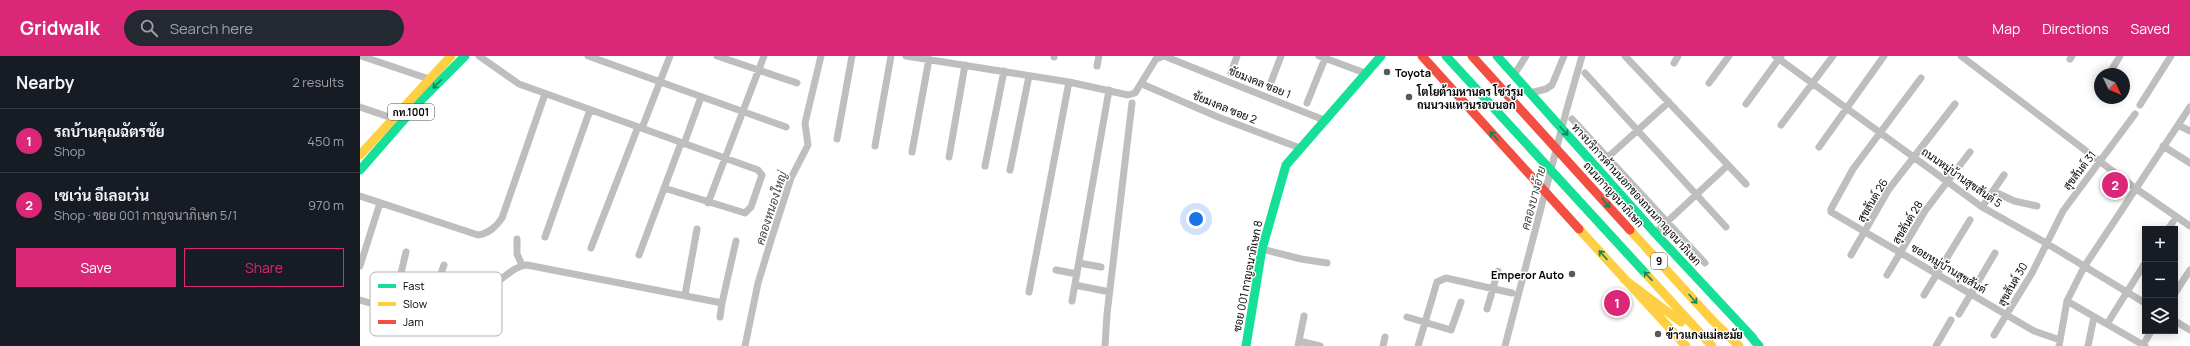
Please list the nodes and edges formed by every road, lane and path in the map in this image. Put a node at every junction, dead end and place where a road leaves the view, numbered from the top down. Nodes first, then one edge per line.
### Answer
1 (361, 56) edge
2 (451, 56) edge
3 (465, 56) edge
4 (479, 56) edge
5 (588, 56) edge
6 (670, 56) edge
7 (717, 56) edge
8 (764, 56) edge
9 (852, 56) edge
10 (892, 56) edge
11 (906, 56) edge
12 (1099, 56) edge
13 (1164, 56) edge
14 (1237, 56) edge
15 (1281, 56) edge
16 (1381, 56) edge
17 (1422, 56) edge
18 (1446, 56) edge
19 (1472, 56) edge
20 (1497, 56) edge
21 (1526, 56) edge
22 (1564, 56) edge
23 (1625, 56) edge
24 (1678, 56) edge
25 (1729, 56) edge
26 (1832, 56) edge
27 (1884, 56) edge
28 (1961, 56) edge
29 (2120, 56) edge
30 (2171, 56) edge
31 (1323, 57) edge
32 (1778, 57) edge
33 (928, 59) junction
34 (1674, 63) dead end
35 (965, 65) junction
36 (1097, 66) dead end
37 (2113, 68) edge
38 (758, 70) junction
39 (1004, 71) junction
40 (1231, 73) dead end
41 (1366, 73) junction
42 (1585, 73) dead end
43 (1514, 75) junction
44 (1029, 76) junction
45 (1921, 78) dead end
46 (428, 79) junction
47 (1069, 82) junction
48 (660, 83) junction
49 (797, 83) dead end
50 (1709, 83) dead end
51 (1142, 84) junction
52 (1812, 84) junction
53 (1270, 86) dead end
54 (1109, 90) junction
55 (1530, 92) junction
56 (545, 94) junction
57 (701, 97) junction
58 (1668, 102) junction
59 (1307, 104) dead end
60 (1746, 104) dead end
61 (1955, 104) dead end
62 (2140, 105) dead end
63 (360, 107) edge
64 (2190, 107) edge
65 (1846, 109) junction
66 (590, 110) junction
67 (743, 112) junction
68 (2135, 114) dead end
69 (392, 118) junction
70 (1572, 119) dead end
71 (1324, 120) junction
72 (1781, 125) dead end
73 (2178, 125) junction
74 (640, 128) junction
75 (786, 128) dead end
76 (1638, 131) junction
77 (2190, 131) edge
78 (1879, 133) junction
79 (837, 139) dead end
80 (682, 143) junction
81 (875, 146) dead end
82 (2163, 146) junction
83 (1819, 147) dead end
84 (1300, 148) junction
85 (912, 152) dead end
86 (1970, 152) dead end
87 (360, 155) edge
88 (949, 157) dead end
89 (1608, 157) junction
90 (1913, 157) junction
91 (725, 159) junction
92 (2101, 161) junction
93 (2190, 163) edge
94 (985, 166) dead end
95 (1727, 166) junction
96 (360, 170) edge
97 (1010, 170) dead end
98 (2004, 176) dead end
99 (1947, 182) junction
100 (1746, 184) dead end
101 (664, 188) junction
102 (2135, 188) junction
103 (1993, 191) junction
104 (1697, 195) junction
105 (360, 196) edge
106 (380, 203) junction
107 (708, 203) junction
108 (2038, 206) dead end
109 (1982, 208) junction
110 (1970, 220) dead end
111 (1667, 221) junction
112 (2173, 222) dead end
113 (2170, 226) edge
114 (2190, 226) edge
115 (1726, 227) dead end
116 (697, 229) dead end
117 (1865, 231) junction
118 (1655, 233) junction
119 (545, 237) dead end
120 (517, 239) dead end
121 (736, 241) dead end
122 (2046, 243) junction
123 (591, 248) dead end
124 (1262, 248) junction
125 (406, 252) dead end
126 (1901, 252) junction
127 (1995, 253) dead end
128 (639, 255) dead end
129 (1851, 255) dead end
130 (1704, 262) dead end
131 (1078, 263) junction
132 (1327, 263) dead end
133 (444, 265) dead end
134 (522, 265) junction
135 (360, 266) edge
136 (1101, 267) dead end
137 (2084, 267) junction
138 (2142, 267) edge
139 (1056, 270) dead end
140 (2190, 270) edge
141 (1498, 271) dead end
142 (401, 272) edge
143 (442, 272) edge
144 (1077, 274) junction
145 (1937, 274) junction
146 (1887, 275) dead end
147 (502, 279) edge
148 (1624, 279) junction
149 (1075, 285) junction
150 (1493, 288) junction
151 (2178, 288) edge
152 (1105, 291) dead end
153 (2126, 291) junction
154 (1029, 292) dead end
155 (1512, 293) dead end
156 (1971, 294) junction
157 (1924, 295) dead end
158 (685, 296) junction
159 (360, 300) edge
160 (1072, 301) dead end
161 (2067, 301) junction
162 (2142, 301) edge
163 (1461, 302) dead end
164 (370, 303) edge
165 (722, 303) junction
166 (1487, 309) dead end
167 (1959, 314) dead end
168 (2007, 315) junction
169 (1304, 316) dead end
170 (2094, 316) junction
171 (720, 317) dead end
172 (1407, 317) dead end
173 (1951, 320) dead end
174 (1425, 322) junction
175 (2178, 323) edge
176 (2107, 324) junction
177 (2190, 330) edge
178 (1748, 333) junction
179 (2149, 334) edge
180 (1994, 335) dead end
181 (1385, 337) dead end
182 (2060, 343) edge
183 (1298, 344) edge
184 (2143, 344) edge
185 (1246, 346) edge
186 (1320, 346) edge
187 (1384, 346) edge
188 (1418, 346) edge
189 (1686, 346) edge
190 (1711, 346) edge
191 (1739, 346) edge
192 (1759, 346) edge
193 (1762, 346) edge
194 (1936, 346) edge
195 (2088, 346) edge

1 - 46 street
2 - 46 main road, กท.1001
3 -> 96 main road, กท.1001
4 - 56 street
5 - 48 street
6 - 48 street
7 - 38 street
8 - 38 street
9 - 79 street
10 - 81 street
11 - 33 street
12 - 36 street
13 - 51 street
13 - 71 street, ชัยมงคล ซอย 1
14 - 40 street
15 - 53 street
16 - 41 main road, ซอย 001 กาญจนาภิเษก 8
148 -> 17 main road
190 -> 18 main road, 9
19 -> 191 main road, ถนนกาญจนาภิเษก / 9
20 - 43 main road, ทางบริการด้านนอกของถนนกาญจนาภิเษก
21 - 43 street
22 - 55 street
23 - 58 street
24 - 34 street
25 - 50 street
26 - 52 street
27 - 65 street
28 - 92 street
29 - 37 street
30 - 62 street
31 - 41 street
31 - 59 street
32 - 52 street, ถนนหมู่บ้านสุขสันต์ 5
32 - 60 street
33 - 35 street
33 - 85 street
35 - 39 street
35 - 88 street
38 - 49 street
38 - 67 street
39 - 44 street
39 - 94 street
41 - 71 main road, ซอย 001 กาญจนาภิเษก 8
42 - 76 street
43 - 55 main road, ทางบริการด้านนอกของถนนกาญจนาภิเษก
44 - 47 street
44 - 97 street
45 - 78 street
46 - 69 main road, กท.1001
47 - 54 street
47 - 154 street
48 - 57 street
48 - 74 street
51 - 54 street
51 - 84 street, ชัยมงคล ซอย 2
52 - 65 street, ถนนหมู่บ้านสุขสันต์ 5
52 - 72 street
54 - 131 street
55 -> 118 main road, ทางบริการด้านนอกของถนนกาญจนาภิเษก
56 - 66 street
56 - 106 street
57 - 67 street
57 - 80 street
58 - 76 street
58 - 95 street
61 - 90 street, สุขสันต์ 26
63 - 69 street
64 - 73 street
65 - 78 street, ถนนหมู่บ้านสุขสันต์ 5
65 - 83 street
66 - 74 street
66 - 119 street
67 - 75 street
67 - 91 street
68 - 92 street, สุขสันต์ 31
69 - 87 main road, กท.1001
70 - 89 street
71 - 84 main road, ซอย 001 กาญจนาภิเษก 8
73 - 77 street
73 - 82 street
74 - 80 street
74 - 123 street
76 - 89 street
76 - 104 street
78 - 90 street, ถนนหมู่บ้านสุขสันต์ 5
78 - 117 street, ซอยหมู่บ้านสุขสันต์
80 - 91 street
80 - 101 street
82 - 93 street
82 - 102 street
84 - 124 main road, ซอย 001 กาญจนาภิเษก 8
86 - 99 street, สุขสันต์ 28
89 - 111 street
90 - 99 street, ถนนหมู่บ้านสุขสันต์ 5
90 - 117 street, สุขสันต์ 26
91 - 107 street
91 - 107 street
92 - 102 street
92 - 122 street, สุขสันต์ 31
95 - 100 street
95 - 104 street
98 - 103 street
99 - 109 street, ถนนหมู่บ้านสุขสันต์ 5
99 - 126 street, สุขสันต์ 28
101 - 107 street
101 - 128 street
102 - 114 street
102 - 137 street
103 - 108 street
103 - 109 street
104 - 111 street
104 - 115 street
105 - 106 street
106 - 135 street
109 - 122 street, ถนนหมู่บ้านสุขสันต์ 5
110 - 145 street
111 - 118 street
111 - 130 street
112 - 113 street
116 - 158 street
117 - 126 street, ซอยหมู่บ้านสุขสันต์
117 - 129 street, สุขสันต์ 26
118 - 178 main road, ทางบริการด้านนอกของถนนกาญจนาภิเษก
120 - 134 street
121 - 165 street
122 - 137 street, ถนนหมู่บ้านสุขสันต์ 5
122 - 168 street, สุขสันต์ 30
124 - 132 street
124 - 185 main road, ซอย 001 กาญจนาภิเษก 8
125 - 142 street
126 - 145 street, ซอยหมู่บ้านสุขสันต์
126 - 146 street, สุขสันต์ 28
127 - 156 street
131 - 136 street
131 - 144 street
133 - 143 street
134 - 147 street
134 - 158 street
137 - 153 street, ถนนหมู่บ้านสุขสันต์ 5
137 - 161 street
138 - 153 street
139 - 144 street
140 - 151 street
141 - 150 street
144 - 149 street
145 - 156 street, ซอยหมู่บ้านสุขสันต์
145 - 157 street
148 - 189 main road
148 - 190 main road
149 - 152 street
149 - 160 street
150 - 155 street
150 - 166 street
150 - 174 street
153 - 162 street, ถนนหมู่บ้านสุขสันต์ 5
153 - 176 street
156 - 167 street
156 - 168 street, ซอยหมู่บ้านสุขสันต์
158 - 165 street
159 - 164 street
161 - 170 street
161 - 182 street
163 - 174 street
165 - 171 street
168 - 180 street, สุขสันต์ 30
168 - 182 street, ซอยหมู่บ้านสุขสันต์
169 - 183 street
170 - 176 street
170 - 195 street
172 - 174 street
173 - 194 street
174 - 188 street
175 - 177 street
176 - 184 street
178 - 192 main road
178 - 193 main road, ทางบริการด้านนอกของถนนกาญจนาภิเษก
179 - 184 street
181 - 187 street
183 - 186 street

